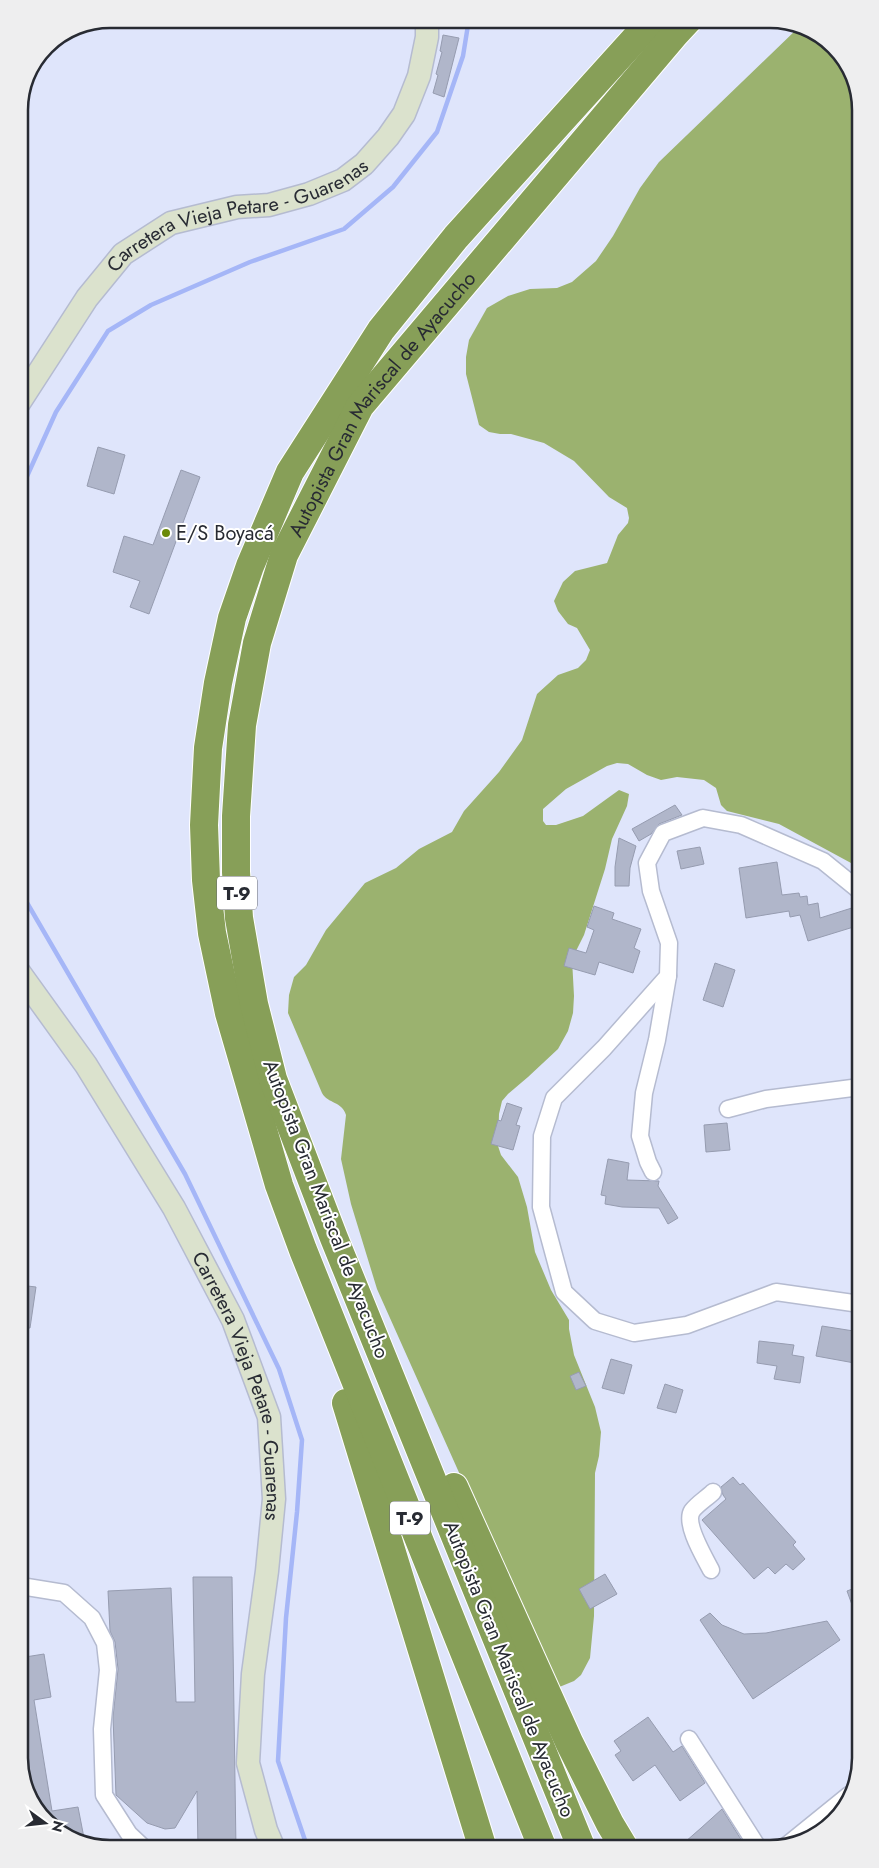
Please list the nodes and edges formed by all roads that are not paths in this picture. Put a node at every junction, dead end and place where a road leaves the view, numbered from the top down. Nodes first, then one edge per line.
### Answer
1 (428, 28) edge
2 (646, 28) edge
3 (680, 28) edge
4 (28, 389) edge
5 (852, 885) edge
6 (668, 976) junction
7 (28, 984) edge
8 (852, 1088) edge
9 (728, 1109) dead end
10 (653, 1172) dead end
11 (310, 1178) junction
12 (279, 1186) junction
13 (852, 1303) edge
14 (713, 1492) dead end
15 (711, 1570) dead end
16 (28, 1588) edge
17 (689, 1739) dead end
18 (838, 1804) edge
19 (801, 1834) edge
20 (135, 1840) edge
21 (270, 1840) edge
22 (480, 1840) edge
23 (539, 1840) edge
24 (578, 1840) edge
25 (620, 1840) edge
26 (753, 1840) edge

1 - 4 main road, Carretera Vieja Petare - Guarenas
2 - 12 highway, Autopista Gran Mariscal de Ayacucho / T-9
3 - 11 highway, Autopista Gran Mariscal de Ayacucho / T-9
5 - 6 street
6 - 10 street
6 - 13 street
7 - 21 main road, Carretera Vieja Petare - Guarenas
8 - 9 street
11 - 24 highway, Autopista Gran Mariscal de Ayacucho / T-9
11 - 25 highway
12 - 22 highway
12 - 23 highway, Autopista Gran Mariscal de Ayacucho / T-9
14 - 15 street
16 - 20 street
17 - 26 street
18 - 19 street

